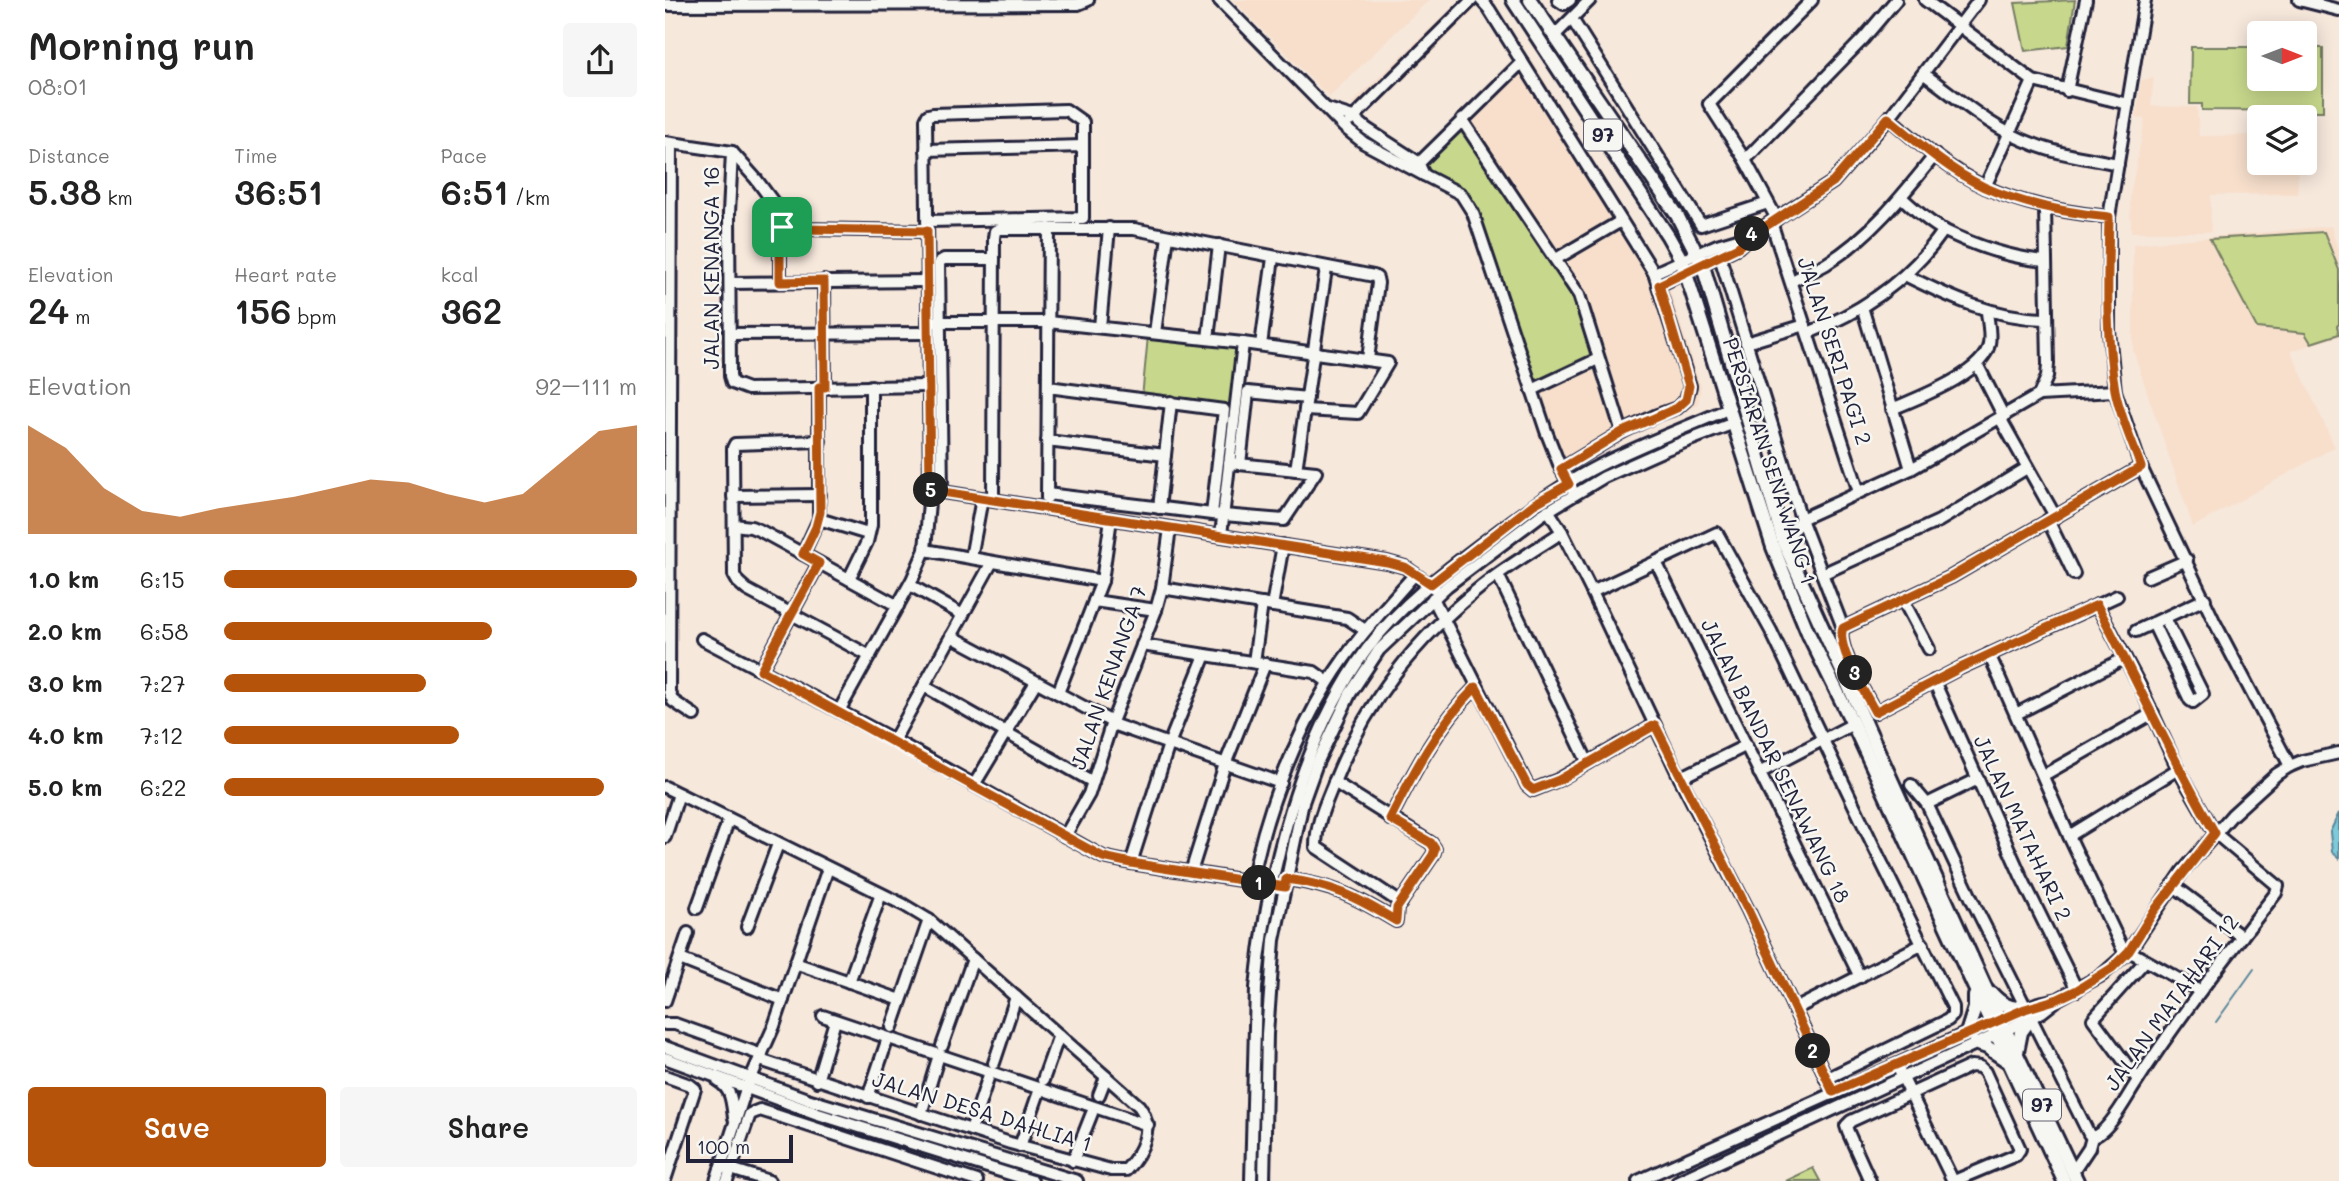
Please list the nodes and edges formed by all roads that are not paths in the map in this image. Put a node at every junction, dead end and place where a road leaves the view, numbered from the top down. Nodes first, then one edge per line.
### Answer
1 (1219, 0) edge
2 (1472, 0) edge
3 (1481, 0) edge
4 (1513, 0) edge
5 (1530, 0) edge
6 (1590, 0) edge
7 (1812, 0) edge
8 (1896, 0) edge
9 (1925, 0) edge
10 (1979, 0) edge
11 (2086, 0) edge
12 (2145, 0) edge
13 (2299, 0) edge
14 (738, 2) edge
15 (808, 2) edge
16 (1012, 2) edge
17 (1083, 2) edge
18 (666, 3) edge
19 (2320, 3) edge
20 (2339, 10) edge
21 (1572, 19) junction
22 (1958, 27) junction
23 (1556, 34) junction
24 (1522, 62) junction
25 (1924, 74) junction
26 (2033, 81) junction
27 (2067, 91) junction
28 (2128, 104) junction
29 (1328, 109) junction
30 (1353, 117) junction
31 (1888, 118) junction
32 (1462, 120) junction
33 (1344, 127) junction
34 (2009, 133) junction
35 (668, 142) edge
36 (1083, 146) junction
37 (926, 150) junction
38 (732, 152) junction
39 (1935, 155) junction
40 (1745, 160) junction
41 (2118, 164) junction
42 (1415, 166) junction
43 (1985, 187) junction
44 (668, 195) edge
45 (1902, 198) junction
46 (1768, 203) junction
47 (2045, 207) junction
48 (2109, 217) junction
49 (1774, 220) junction
50 (1621, 221) junction
51 (788, 222) junction
52 (927, 226) junction
53 (1049, 228) junction
54 (1109, 228) junction
55 (1944, 230) junction
56 (1168, 236) junction
57 (1751, 236) junction
58 (1219, 245) junction
59 (668, 253) edge
60 (1697, 254) junction
61 (1720, 257) junction
62 (1273, 258) junction
63 (994, 259) junction
64 (1556, 259) junction
65 (2045, 261) junction
66 (1703, 266) junction
67 (1685, 267) junction
68 (1326, 269) junction
69 (1654, 273) junction
70 (1905, 275) junction
71 (824, 281) junction
72 (928, 281) junction
73 (1791, 281) junction
74 (780, 282) junction
75 (730, 283) junction
76 (1659, 285) junction
77 (667, 289) edge
78 (1862, 307) junction
79 (1987, 312) junction
80 (2046, 319) junction
81 (994, 321) junction
82 (941, 322) junction
83 (1048, 322) junction
84 (1100, 327) junction
85 (928, 328) junction
86 (1806, 329) junction
87 (825, 333) junction
88 (1155, 333) junction
89 (730, 334) junction
90 (1208, 339) junction
91 (1243, 343) junction
92 (1747, 343) junction
93 (1261, 345) junction
94 (1314, 354) junction
95 (1368, 359) junction
96 (1598, 359) junction
97 (1977, 364) junction
98 (871, 386) junction
99 (927, 386) junction
100 (822, 387) junction
101 (1048, 387) junction
102 (1532, 390) junction
103 (2115, 391) junction
104 (2039, 395) junction
105 (1171, 402) junction
106 (1306, 404) junction
107 (1730, 408) junction
108 (1892, 409) junction
109 (668, 411) edge
110 (2002, 417) junction
111 (1734, 423) junction
112 (1622, 432) junction
113 (820, 441) junction
114 (1047, 441) junction
115 (1165, 455) junction
116 (1235, 464) junction
117 (2141, 467) junction
118 (1911, 468) junction
119 (2027, 468) junction
120 (1561, 469) junction
121 (1296, 470) junction
122 (668, 476) edge
123 (1569, 484) junction
124 (930, 490) junction
125 (942, 492) junction
126 (1859, 492) junction
127 (1047, 494) junction
128 (1575, 494) junction
129 (820, 495) junction
130 (733, 496) junction
131 (987, 499) junction
132 (1047, 508) junction
133 (1159, 508) junction
134 (1548, 510) junction
135 (1212, 514) junction
136 (1224, 515) junction
137 (2051, 518) junction
138 (819, 519) junction
139 (1111, 519) junction
140 (1801, 519) junction
141 (734, 525) junction
142 (1170, 527) junction
143 (1562, 532) junction
144 (869, 534) junction
145 (1221, 535) junction
146 (1784, 543) junction
147 (1283, 545) junction
148 (925, 550) junction
149 (803, 554) junction
150 (971, 558) junction
151 (2187, 560) junction
152 (992, 562) junction
153 (1656, 562) junction
154 (819, 563) junction
155 (1415, 573) junction
156 (1822, 574) junction
157 (2074, 574) dead end
158 (1498, 575) junction
159 (2148, 577) dead end
160 (849, 579) junction
161 (1101, 581) junction
162 (1431, 584) junction
163 (910, 585) junction
164 (1162, 587) junction
165 (1593, 592) junction
166 (1436, 596) junction
167 (2117, 596) dead end
168 (2204, 599) junction
169 (1903, 600) junction
170 (1094, 601) junction
171 (1267, 605) junction
172 (2097, 605) junction
173 (898, 606) junction
174 (1156, 610) junction
175 (790, 614) junction
176 (963, 615) junction
177 (2165, 618) junction
178 (1445, 620) junction
179 (2153, 623) junction
180 (1843, 628) junction
181 (1365, 630) junction
182 (2136, 631) dead end
183 (951, 636) junction
184 (702, 639) dead end
185 (1142, 645) junction
186 (1929, 649) dead end
187 (1989, 654) junction
188 (1205, 655) junction
189 (870, 656) junction
190 (2125, 658) junction
191 (1260, 663) junction
192 (761, 670) junction
193 (1934, 681) junction
194 (1037, 682) junction
195 (1328, 682) junction
196 (924, 686) junction
197 (1476, 687) junction
198 (1058, 693) junction
199 (839, 711) junction
200 (2153, 713) junction
201 (2016, 714) junction
202 (694, 715) dead end
203 (1112, 723) junction
204 (1853, 724) junction
205 (1655, 725) junction
206 (1006, 732) junction
207 (1823, 738) junction
208 (894, 740) junction
209 (1169, 744) junction
210 (1745, 746) junction
211 (2339, 753) edge
212 (1225, 763) junction
213 (1588, 763) junction
214 (2290, 766) junction
215 (2178, 769) junction
216 (1759, 773) junction
217 (2044, 775) junction
218 (1680, 778) junction
219 (1977, 779) junction
220 (1093, 782) junction
221 (1334, 782) junction
222 (1281, 783) junction
223 (974, 785) junction
224 (1911, 785) dead end
225 (665, 787) edge
226 (679, 794) junction
227 (1927, 804) junction
228 (729, 819) junction
229 (1390, 819) junction
230 (2215, 833) junction
231 (1065, 836) junction
232 (2069, 836) junction
233 (665, 837) edge
234 (778, 844) junction
235 (1131, 863) junction
236 (828, 868) junction
237 (1191, 872) junction
238 (1252, 883) junction
239 (1281, 884) junction
240 (2173, 885) junction
241 (881, 894) junction
242 (1401, 903) junction
243 (697, 908) dead end
244 (929, 920) junction
245 (747, 927) dead end
246 (688, 933) dead end
247 (2242, 937) junction
248 (1923, 944) junction
249 (2127, 952) junction
250 (680, 959) junction
251 (973, 959) junction
252 (2145, 961) junction
253 (795, 963) junction
254 (1860, 977) junction
255 (849, 982) junction
256 (1981, 989) junction
257 (2077, 990) junction
258 (2200, 991) junction
259 (1016, 997) junction
260 (783, 1000) junction
261 (901, 1000) junction
262 (665, 1001) edge
263 (1794, 1009) junction
264 (2028, 1013) junction
265 (823, 1016) dead end
266 (835, 1021) junction
267 (665, 1024) edge
268 (1998, 1027) junction
269 (890, 1032) junction
270 (1059, 1035) junction
271 (1971, 1038) junction
272 (665, 1047) edge
273 (941, 1050) junction
274 (2017, 1052) junction
275 (665, 1058) edge
276 (761, 1058) junction
277 (2008, 1063) junction
278 (1897, 1064) junction
279 (992, 1067) junction
280 (702, 1072) junction
281 (665, 1076) edge
282 (1902, 1076) junction
283 (1106, 1077) junction
284 (1826, 1079) junction
285 (2138, 1080) junction
286 (817, 1081) junction
287 (748, 1084) junction
288 (1042, 1084) junction
289 (1833, 1092) junction
290 (1099, 1095) dead end
291 (1911, 1095) junction
292 (771, 1096) junction
293 (868, 1097) junction
294 (1092, 1113) dead end
295 (921, 1114) junction
296 (735, 1121) junction
297 (1148, 1125) junction
298 (971, 1130) junction
299 (2092, 1137) junction
300 (1020, 1146) junction
301 (1073, 1161) junction
302 (726, 1168) junction
303 (666, 1175) edge
304 (2072, 1178) edge
305 (716, 1181) edge
306 (727, 1181) edge
307 (769, 1181) edge
308 (977, 1181) edge
309 (1032, 1181) edge
310 (1077, 1181) edge
311 (1251, 1181) edge
312 (1264, 1181) edge
313 (1638, 1181) edge
314 (1678, 1181) edge
315 (1870, 1181) edge
316 (1953, 1181) edge

1 - 29 street
2 - 30 street
3 - 24 street
4 - 67 main road, PERSIARAN SENAWANG 1 / 97
5 - 23 main road, PERSIARAN SENAWANG 1 / 97
6 - 21 street
7 - 40 street, JALAN SERI PAGI 2
8 - 40 street
9 - 22 street
10 - 22 street
11 - 27 street
12 - 28 street
13 - 19 street
14 - 15 street
14 - 18 street
15 - 16 street
16 - 17 street
19 - 20 street
21 - 23 street
21 - 46 street
22 - 25 street
22 - 26 street
23 - 60 main road, PERSIARAN SENAWANG 1 / 97
24 - 32 street
24 - 50 street
25 - 31 street
25 - 34 street
26 - 27 street
26 - 34 street
27 - 28 street
28 - 41 street
29 - 30 street
29 - 33 street
30 - 33 street
30 - 42 street
31 - 39 street
31 - 49 street
32 - 42 street
32 - 64 street
33 - 42 street
34 - 41 street
34 - 43 street
35 - 38 street
35 - 44 street
36 - 37 street
36 - 37 street
36 - 52 street
37 - 52 street
38 - 51 street
38 - 75 street, JALAN KENANGA 16
39 - 43 street
39 - 45 street
40 - 46 street, JALAN SERI PAGI 2
41 - 48 street
42 - 102 street
43 - 47 street
44 - 59 street
45 - 55 street
45 - 73 street
46 - 49 street, JALAN SERI PAGI 2
47 - 48 street
47 - 65 street
48 - 103 street
49 - 57 street
49 - 73 street, JALAN SERI PAGI 2
50 - 64 street
50 - 69 street
51 - 52 street
51 - 74 street
52 - 72 street
53 - 54 street
53 - 63 street
53 - 83 street
54 - 56 street
54 - 84 street
55 - 65 street
55 - 70 street
56 - 58 street
56 - 88 street
57 - 60 street
57 - 61 street
58 - 62 street
58 - 90 street
59 - 77 street
60 - 66 main road, PERSIARAN SENAWANG 1 / 97
60 - 67 street
61 - 66 street
61 - 92 street
62 - 68 street
62 - 93 street
63 - 81 street
63 - 82 street
64 - 96 street
65 - 80 street
66 - 67 street
66 - 146 main road, PERSIARAN SENAWANG 1 / 97
67 - 69 street
67 - 76 street
67 - 107 main road, PERSIARAN SENAWANG 1 / 97
68 - 94 street
68 - 95 street
69 - 76 street
70 - 78 street
70 - 79 street
71 - 72 street
71 - 74 street
71 - 87 street
72 - 85 street
73 - 86 street, JALAN SERI PAGI 2
74 - 75 street
75 - 89 street, JALAN KENANGA 16
76 - 112 street
77 - 109 street
78 - 86 street
78 - 108 street
79 - 80 street
79 - 97 street
80 - 104 street
81 - 82 street
81 - 83 street
81 - 131 street
82 - 85 street
82 - 125 street
83 - 84 street
83 - 101 street
84 - 88 street
85 - 87 street
85 - 99 street
86 - 92 street
86 - 126 street, JALAN SERI PAGI 2
87 - 89 street
87 - 100 street
88 - 90 street
89 - 100 street, JALAN KENANGA 16
90 - 91 street
91 - 93 street
91 - 116 street
92 - 140 street
93 - 94 street
94 - 95 street
94 - 106 street
95 - 106 street
96 - 102 street
96 - 112 street
97 - 108 street
97 - 110 street
98 - 99 street
98 - 100 street
98 - 144 street
99 - 124 street
100 - 113 street
101 - 105 street
101 - 114 street
102 - 120 street
103 - 104 street
103 - 117 street
104 - 110 street
105 - 115 street
105 - 135 street
106 - 116 street
106 - 121 street
107 - 111 main road, PERSIARAN SENAWANG 1 / 97
107 - 123 street
108 - 118 street
109 - 122 street
110 - 118 street
110 - 119 street
111 - 128 street
111 - 204 main road, PERSIARAN SENAWANG 1 / 97
112 - 120 street
113 - 129 street
113 - 130 street
114 - 115 street
114 - 127 street
115 - 133 street
116 - 121 street
116 - 136 street
117 - 137 street
117 - 151 street
118 - 126 street
119 - 137 street
119 - 156 street
120 - 123 street
121 - 136 street
122 - 202 street
123 - 128 street
123 - 162 street
124 - 125 street
124 - 148 street
125 - 131 street
126 - 140 street
127 - 132 street
127 - 133 street
128 - 134 street
129 - 130 street
129 - 138 street
130 - 141 street
131 - 132 street
131 - 150 street
132 - 139 street
133 - 135 street
134 - 143 street
134 - 166 street
135 - 136 street
136 - 145 street
137 - 157 street
137 - 169 street
138 - 144 street
138 - 149 street
139 - 142 street
139 - 161 street
140 - 146 street
140 - 156 street
141 - 149 street
141 - 175 street
142 - 145 street
142 - 164 street, JALAN KENANGA 7
143 - 158 street
143 - 165 street
144 - 160 street
145 - 147 street
146 - 256 main road, PERSIARAN SENAWANG 1 / 97
147 - 155 street
147 - 171 street
148 - 150 street
148 - 163 street
149 - 154 street
150 - 152 street
151 - 159 street
151 - 168 street
152 - 161 street
152 - 176 street
153 - 165 street
153 - 207 street
153 - 210 street, JALAN BANDAR SENAWANG 18
154 - 160 street
154 - 175 street
155 - 162 street
155 - 181 street
156 - 180 street
158 - 178 street
158 - 213 street
160 - 173 street
161 - 170 street
162 - 166 street
162 - 239 street
163 - 173 street
163 - 176 street
164 - 171 street
164 - 174 street, JALAN KENANGA 7
165 - 205 street
166 - 178 street
166 - 239 street
167 - 172 street
168 - 177 street
168 - 214 street
169 - 180 street
169 - 186 street
170 - 174 street
170 - 198 street
171 - 181 street
171 - 191 street
172 - 187 street
172 - 190 street
173 - 189 street
174 - 185 street, JALAN KENANGA 7
175 - 189 street
175 - 192 street
176 - 183 street
177 - 179 street
177 - 179 street
178 - 197 street
178 - 221 street
179 - 182 street
180 - 193 street
181 - 195 street
183 - 194 street
183 - 196 street
184 - 192 street
185 - 188 street
185 - 203 street, JALAN KENANGA 7
187 - 193 street
187 - 201 street
188 - 191 street
188 - 209 street
189 - 199 street
190 - 200 street
190 - 201 street
191 - 195 street
191 - 212 street
192 - 199 street
193 - 219 street, JALAN MATAHARI 2
194 - 198 street
194 - 206 street
195 - 222 street
196 - 206 street
196 - 208 street
197 - 213 street
197 - 229 street
198 - 203 street
199 - 208 street
200 - 215 street
200 - 217 street
201 - 217 street
203 - 209 street
203 - 220 street, JALAN KENANGA 7
204 - 207 street
204 - 256 main road, PERSIARAN SENAWANG 1 / 97
205 - 213 street
205 - 218 street
206 - 220 street
206 - 223 street
207 - 216 street
207 - 248 street
208 - 223 street
209 - 212 street
209 - 235 street
210 - 216 street, JALAN BANDAR SENAWANG 18
210 - 218 street
211 - 214 street
212 - 222 street
212 - 237 street
214 - 230 street
215 - 230 street
215 - 232 street
216 - 254 street, JALAN BANDAR SENAWANG 18
217 - 232 street
218 - 263 street
219 - 227 street
219 - 257 street, JALAN MATAHARI 2
220 - 231 street, JALAN KENANGA 7
221 - 229 street
221 - 242 street
222 - 238 street
223 - 231 street
224 - 227 street
225 - 226 street
226 - 228 street
226 - 233 street
227 - 264 street
228 - 234 street
228 - 243 street
229 - 242 street
230 - 240 street
230 - 247 street, JALAN MATAHARI 12
231 - 235 street
232 - 249 street
234 - 236 street
234 - 245 street
235 - 237 street
236 - 241 street
236 - 253 street
237 - 238 street
238 - 239 street
239 - 242 street
239 - 311 street
239 - 312 street
240 - 247 street
240 - 249 street
241 - 244 street
241 - 255 street
244 - 251 street
244 - 261 street
246 - 250 street
247 - 258 street, JALAN MATAHARI 12
248 - 254 street
248 - 284 street
249 - 252 street
249 - 257 street
250 - 260 street
250 - 262 street
251 - 259 street
251 - 273 street
252 - 258 street
252 - 285 street
253 - 255 street
253 - 260 street
254 - 263 street
255 - 261 street
256 - 264 main road
256 - 268 main road, PERSIARAN SENAWANG 1 / 97
256 - 271 main road
257 - 264 street
258 - 285 street, JALAN MATAHARI 12
259 - 270 street
259 - 279 street
260 - 276 street
261 - 269 street
263 - 284 street
264 - 268 street
264 - 274 main road
264 - 299 street
265 - 266 street
266 - 269 street
266 - 286 street
267 - 276 street, JALAN DESA DAHLIA 1
268 - 271 street
268 - 274 main road, PERSIARAN SENAWANG 1 / 97
268 - 277 main road, PERSIARAN SENAWANG 1 / 97
269 - 273 street
269 - 293 street
270 - 283 street
270 - 288 street
271 - 277 main road
271 - 278 street
271 - 282 street
272 - 287 street
273 - 279 street
273 - 295 street
274 - 304 main road, PERSIARAN SENAWANG 1 / 97
275 - 280 street
276 - 286 street, JALAN DESA DAHLIA 1
276 - 287 street
277 - 304 main road, PERSIARAN SENAWANG 1 / 97
278 - 282 street
278 - 289 street
279 - 288 street
279 - 298 street
280 - 287 street
280 - 296 street
281 - 303 street
282 - 291 street
282 - 314 street
283 - 290 street
283 - 297 street
284 - 289 street
285 - 299 street, JALAN MATAHARI 12
286 - 293 street, JALAN DESA DAHLIA 1
287 - 292 street
287 - 296 street
287 - 310 street
288 - 297 street
288 - 300 street
289 - 313 street
291 - 315 street
291 - 316 street
291 - 316 street
292 - 296 street
292 - 309 street
293 - 295 street, JALAN DESA DAHLIA 1
294 - 301 street
295 - 298 street, JALAN DESA DAHLIA 1
296 - 302 street
297 - 301 street, JALAN DESA DAHLIA 1
298 - 300 street, JALAN DESA DAHLIA 1
299 - 304 street, JALAN MATAHARI 12
300 - 301 street, JALAN DESA DAHLIA 1
302 - 305 street
302 - 306 street
302 - 307 street
302 - 308 street

